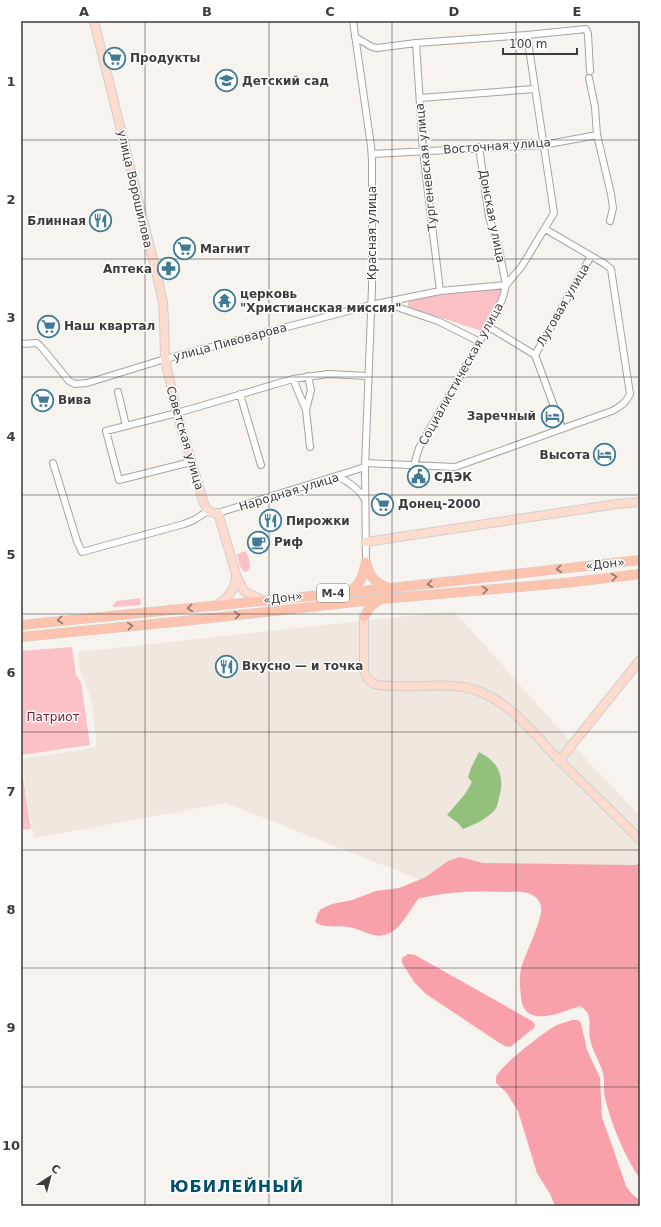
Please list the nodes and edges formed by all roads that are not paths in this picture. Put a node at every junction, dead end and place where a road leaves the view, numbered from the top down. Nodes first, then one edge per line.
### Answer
1 (94, 21) edge
2 (354, 21) edge
3 (527, 35) junction
4 (355, 37) junction
5 (416, 43) junction
6 (590, 71) dead end
7 (589, 78) dead end
8 (534, 89) junction
9 (420, 98) junction
10 (597, 135) junction
11 (543, 145) junction
12 (479, 147) junction
13 (423, 151) junction
14 (372, 154) junction
15 (610, 221) dead end
16 (545, 229) junction
17 (591, 256) junction
18 (506, 285) junction
19 (440, 292) junction
20 (383, 302) junction
21 (371, 305) junction
22 (489, 327) junction
23 (480, 342) junction
24 (21, 344) edge
25 (535, 355) junction
26 (165, 360) junction
27 (308, 376) junction
28 (368, 376) junction
29 (293, 379) junction
30 (118, 392) dead end
31 (240, 394) junction
32 (306, 410) junction
33 (177, 413) junction
34 (126, 426) junction
35 (562, 428) junction
36 (310, 447) dead end
37 (191, 462) junction
38 (53, 463) dead end
39 (261, 465) dead end
40 (365, 465) junction
41 (414, 465) junction
42 (337, 476) junction
43 (365, 499) junction
44 (640, 502) edge
45 (213, 512) junction
46 (366, 542) junction
47 (640, 560) edge
48 (366, 562) junction
49 (236, 574) junction
50 (640, 574) edge
51 (391, 588) junction
52 (349, 592) junction
53 (382, 599) junction
54 (264, 601) junction
55 (348, 603) junction
56 (216, 606) junction
57 (364, 617) junction
58 (21, 625) edge
59 (21, 637) edge
60 (640, 660) edge
61 (560, 761) junction
62 (640, 840) edge

1 - 26 main road, улица Ворошилова
2 - 4 street, Красная улица
3 - 5 street
3 - 6 street
3 - 8 street, Социалистическая улица
4 - 5 street
4 - 14 street, Красная улица
5 - 9 street, Тургеневская улица
7 - 10 street
8 - 9 street
8 - 11 street, Социалистическая улица
9 - 13 street, Тургеневская улица
10 - 11 street, Восточная улица
10 - 15 street
11 - 12 street, Восточная улица
11 - 16 street, Социалистическая улица
12 - 13 street, Восточная улица
12 - 18 street, Донская улица
13 - 14 street, Восточная улица
13 - 19 street, Тургеневская улица
14 - 21 street, Красная улица
16 - 17 street
16 - 18 street, Социалистическая улица
17 - 25 street, Луговая улица
17 - 35 street
18 - 19 street, улица Пивоварова
18 - 22 street, Социалистическая улица
19 - 20 street, улица Пивоварова
20 - 21 street, улица Пивоварова
20 - 23 street
21 - 26 street, улица Пивоварова
21 - 28 street, Красная улица
22 - 23 street, Социалистическая улица
22 - 25 street
23 - 41 street, Социалистическая улица
24 - 26 street, улица Пивоварова
25 - 35 street
26 - 33 main road, Советская улица
27 - 28 street
27 - 29 street
27 - 32 street
28 - 40 street, Красная улица
29 - 31 street
29 - 32 street
30 - 34 street
31 - 33 street
31 - 39 street
32 - 36 street
33 - 34 street
33 - 37 main road, Советская улица
34 - 37 street
35 - 41 street
37 - 45 main road, Советская улица
38 - 45 street, Народная улица
40 - 41 street
40 - 42 street, Народная улица
40 - 43 street, Красная улица
42 - 43 street
42 - 45 street, Народная улица
43 - 46 street, Красная улица
44 - 46 main road
45 - 49 main road, Советская улица
46 - 48 street, Красная улица
47 -> 51 highway, «Дон» / М-4
48 - 51 highway
48 - 52 highway
49 - 54 main road
49 - 56 main road, Советская улица
53 -> 50 highway, «Дон» / М-4
51 - 52 highway, «Дон» / М-4
52 - 54 highway, «Дон» / М-4
53 - 55 highway, «Дон» / М-4
53 - 57 highway
54 - 56 highway, «Дон» / М-4
55 - 57 highway
59 -> 55 highway, «Дон» / М-4
56 -> 58 highway, «Дон» / М-4
57 - 61 main road
60 - 61 main road
61 - 62 main road

